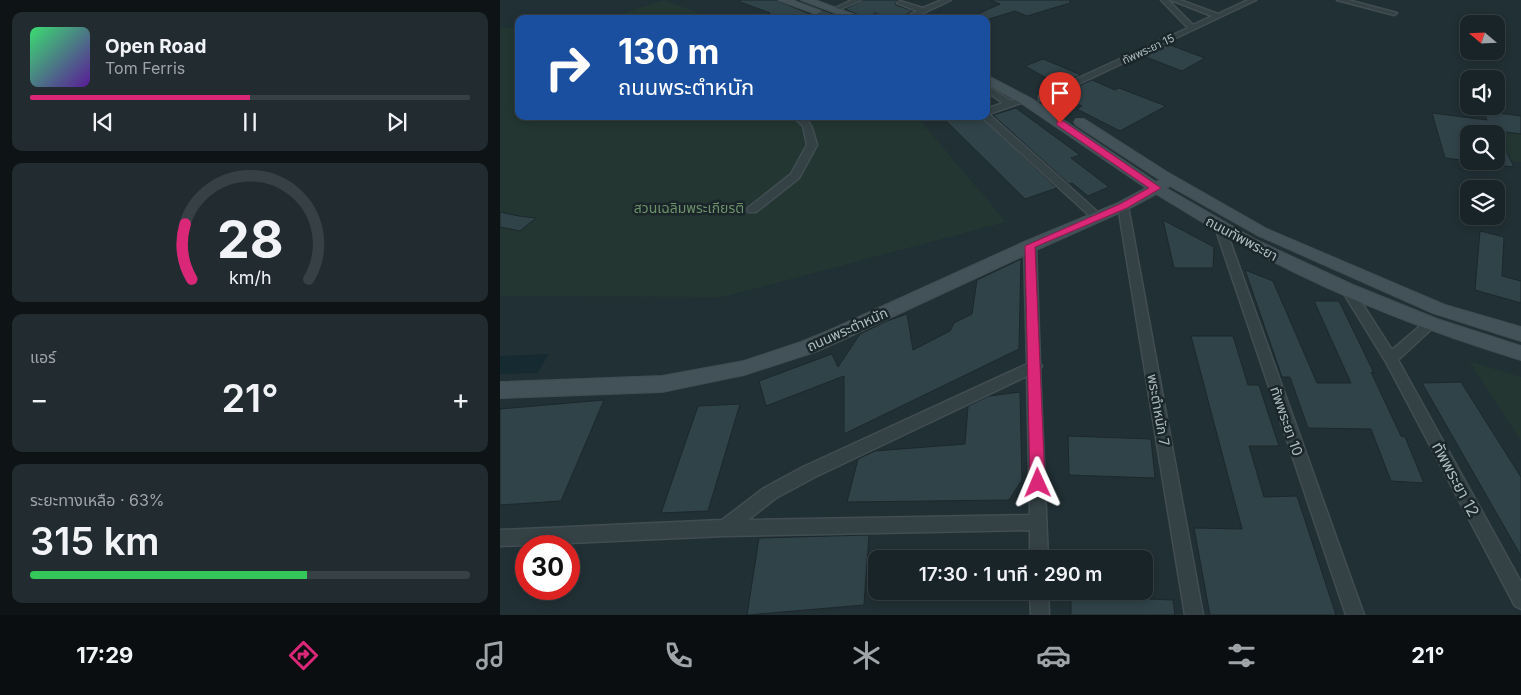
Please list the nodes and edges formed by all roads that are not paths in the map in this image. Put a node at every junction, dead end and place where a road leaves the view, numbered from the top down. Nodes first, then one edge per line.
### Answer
1 (783, 0) edge
2 (806, 0) edge
3 (858, 0) edge
4 (948, 0) edge
5 (1164, 0) edge
6 (1174, 0) edge
7 (1253, 0) edge
8 (1340, 0) edge
9 (900, 3) dead end
10 (924, 10) junction
11 (1394, 13) dead end
12 (836, 14) edge
13 (913, 15) edge
14 (1217, 16) junction
15 (1192, 28) junction
16 (990, 70) edge
17 (990, 80) edge
18 (990, 90) edge
19 (1042, 98) junction
20 (1024, 99) junction
21 (1010, 104) junction
22 (990, 111) edge
23 (801, 120) edge
24 (990, 120) edge
25 (1163, 184) junction
26 (1123, 206) junction
27 (752, 210) dead end
28 (1097, 217) junction
29 (1220, 227) junction
30 (1256, 238) junction
31 (1030, 246) junction
32 (1347, 289) junction
33 (1431, 324) junction
34 (1521, 334) edge
35 (1521, 353) edge
36 (1392, 359) junction
37 (1035, 366) junction
38 (500, 390) edge
39 (1038, 522) junction
40 (725, 528) junction
41 (500, 538) edge
42 (1039, 550) edge
43 (1039, 600) edge
44 (1521, 600) edge
45 (1040, 615) edge
46 (1194, 615) edge
47 (1355, 615) edge

1 - 12 main road
2 - 12 main road
3 - 12 street
4 - 10 street
5 - 15 street
6 - 14 street
7 - 14 street, ทัพพระยา 15
8 - 11 street
9 - 10 street
10 - 13 street
14 - 15 street, ทัพพระยา 15
15 - 19 street, ทัพพระยา 15
16 - 19 main road, ถนนทัพพระยา
17 - 20 main road, ถนนทัพพระยา
18 - 21 street
19 - 25 main road, ถนนทัพพระยา
20 - 21 street
20 - 25 main road, ถนนทัพพระยา
21 - 22 street
23 - 27 street
24 - 28 street
25 - 26 main road, ถนนพระตำหนัก
25 - 29 main road, ถนนทัพพระยา
25 - 30 main road, ถนนทัพพระยา
26 - 28 main road, ถนนพระตำหนัก
26 - 46 street, พระตำหนัก 7
28 - 31 main road, ถนนพระตำหนัก
29 - 30 main road, ถนนทัพพระยา
29 - 47 street, ทัพพระยา 10
30 - 32 main road, ถนนทัพพระยา
30 - 34 main road, ถนนทัพพระยา
31 - 37 street
31 - 38 main road, ถนนพระตำหนัก
32 - 33 main road, ถนนทัพพระยา
32 - 36 street, ทัพพระยา 12
33 - 35 main road, ถนนทัพพระยา
33 - 36 street
36 - 44 street, ทัพพระยา 12
37 - 39 street
37 - 40 street
39 - 40 street
39 - 42 street
40 - 41 street
43 - 45 street

